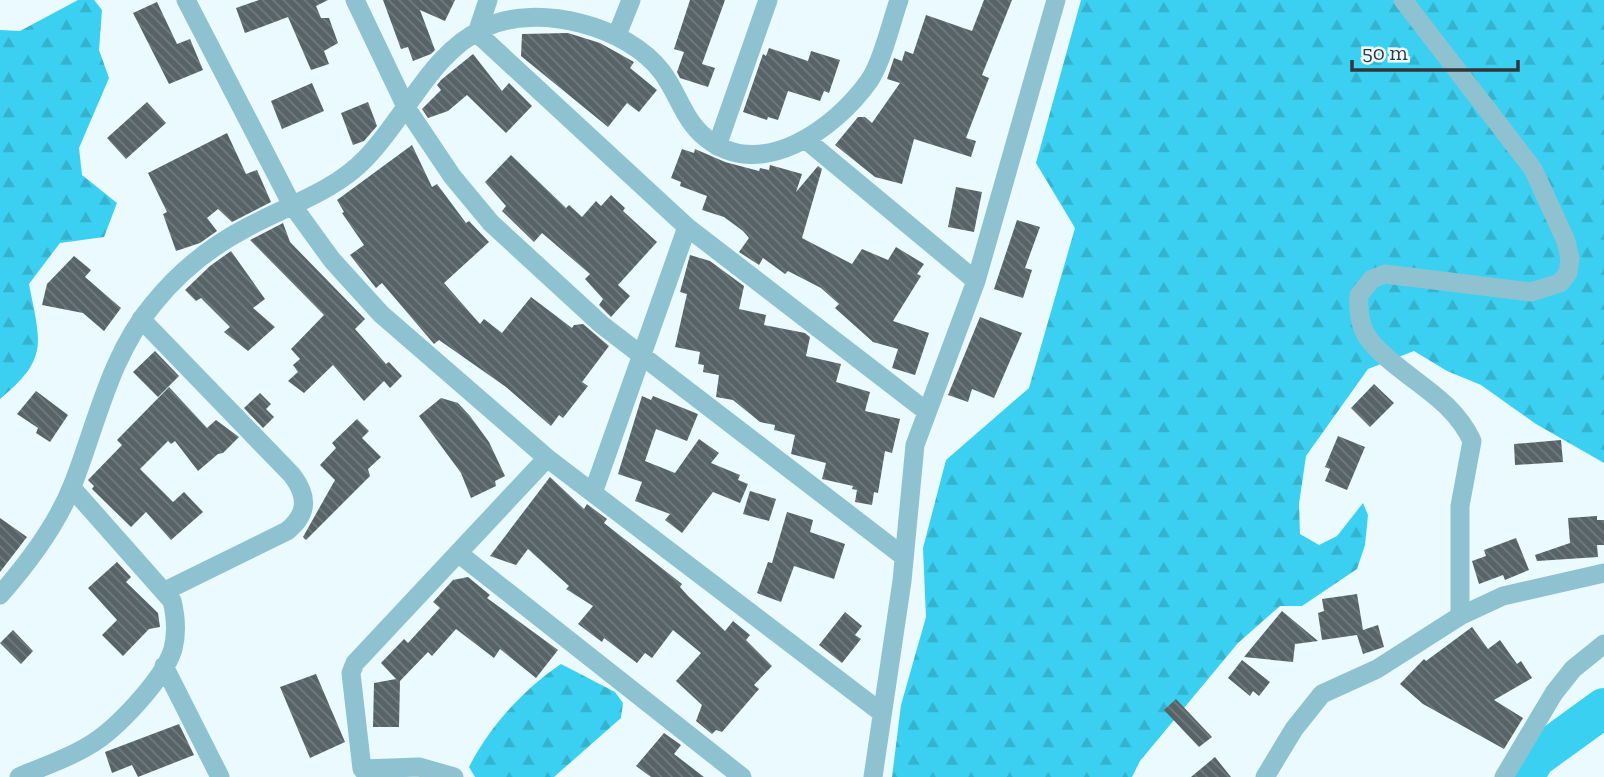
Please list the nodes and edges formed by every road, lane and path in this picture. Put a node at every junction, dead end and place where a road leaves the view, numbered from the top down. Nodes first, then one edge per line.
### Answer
1 (187, 0) edge
2 (355, 0) edge
3 (488, 0) edge
4 (631, 0) edge
5 (768, 0) edge
6 (899, 0) edge
7 (1056, 0) edge
8 (1403, 0) edge
9 (477, 33) junction
10 (617, 36) junction
11 (407, 109) junction
12 (805, 139) junction
13 (718, 146) junction
14 (292, 205) junction
15 (688, 227) junction
16 (976, 281) junction
17 (141, 319) junction
18 (640, 354) junction
19 (926, 411) junction
20 (547, 458) junction
21 (72, 488) junction
22 (593, 493) junction
23 (458, 553) junction
24 (903, 556) junction
25 (1604, 573) edge
26 (165, 591) junction
27 (0, 595) edge
28 (1460, 616) junction
29 (1604, 645) edge
30 (164, 666) junction
31 (882, 713) junction
32 (355, 773) edge
33 (19, 777) edge
34 (220, 777) edge
35 (454, 777) edge
36 (742, 777) edge
37 (873, 777) edge
38 (1265, 777) edge
39 (1504, 777) edge

1 - 14 street
2 - 11 street
3 - 9 street
4 - 10 street
5 - 13 street
6 - 12 street
7 - 16 street
8 - 28 street
9 - 10 street
9 - 11 street
9 - 15 street
10 - 13 street
11 - 14 street
11 - 18 street
12 - 13 street
12 - 16 street
14 - 17 street
14 - 20 street
15 - 18 street
15 - 19 street
16 - 19 street
17 - 21 street
17 - 26 street
18 - 22 street
18 - 24 street
19 - 24 street
20 - 22 street
20 - 23 street
21 - 26 street
21 - 27 street
22 - 31 street
23 - 32 street
23 - 36 street
24 - 31 street
25 - 28 street
26 - 30 street
28 - 38 street
29 - 39 street
30 - 33 street
30 - 34 street
31 - 37 street
32 - 35 street

